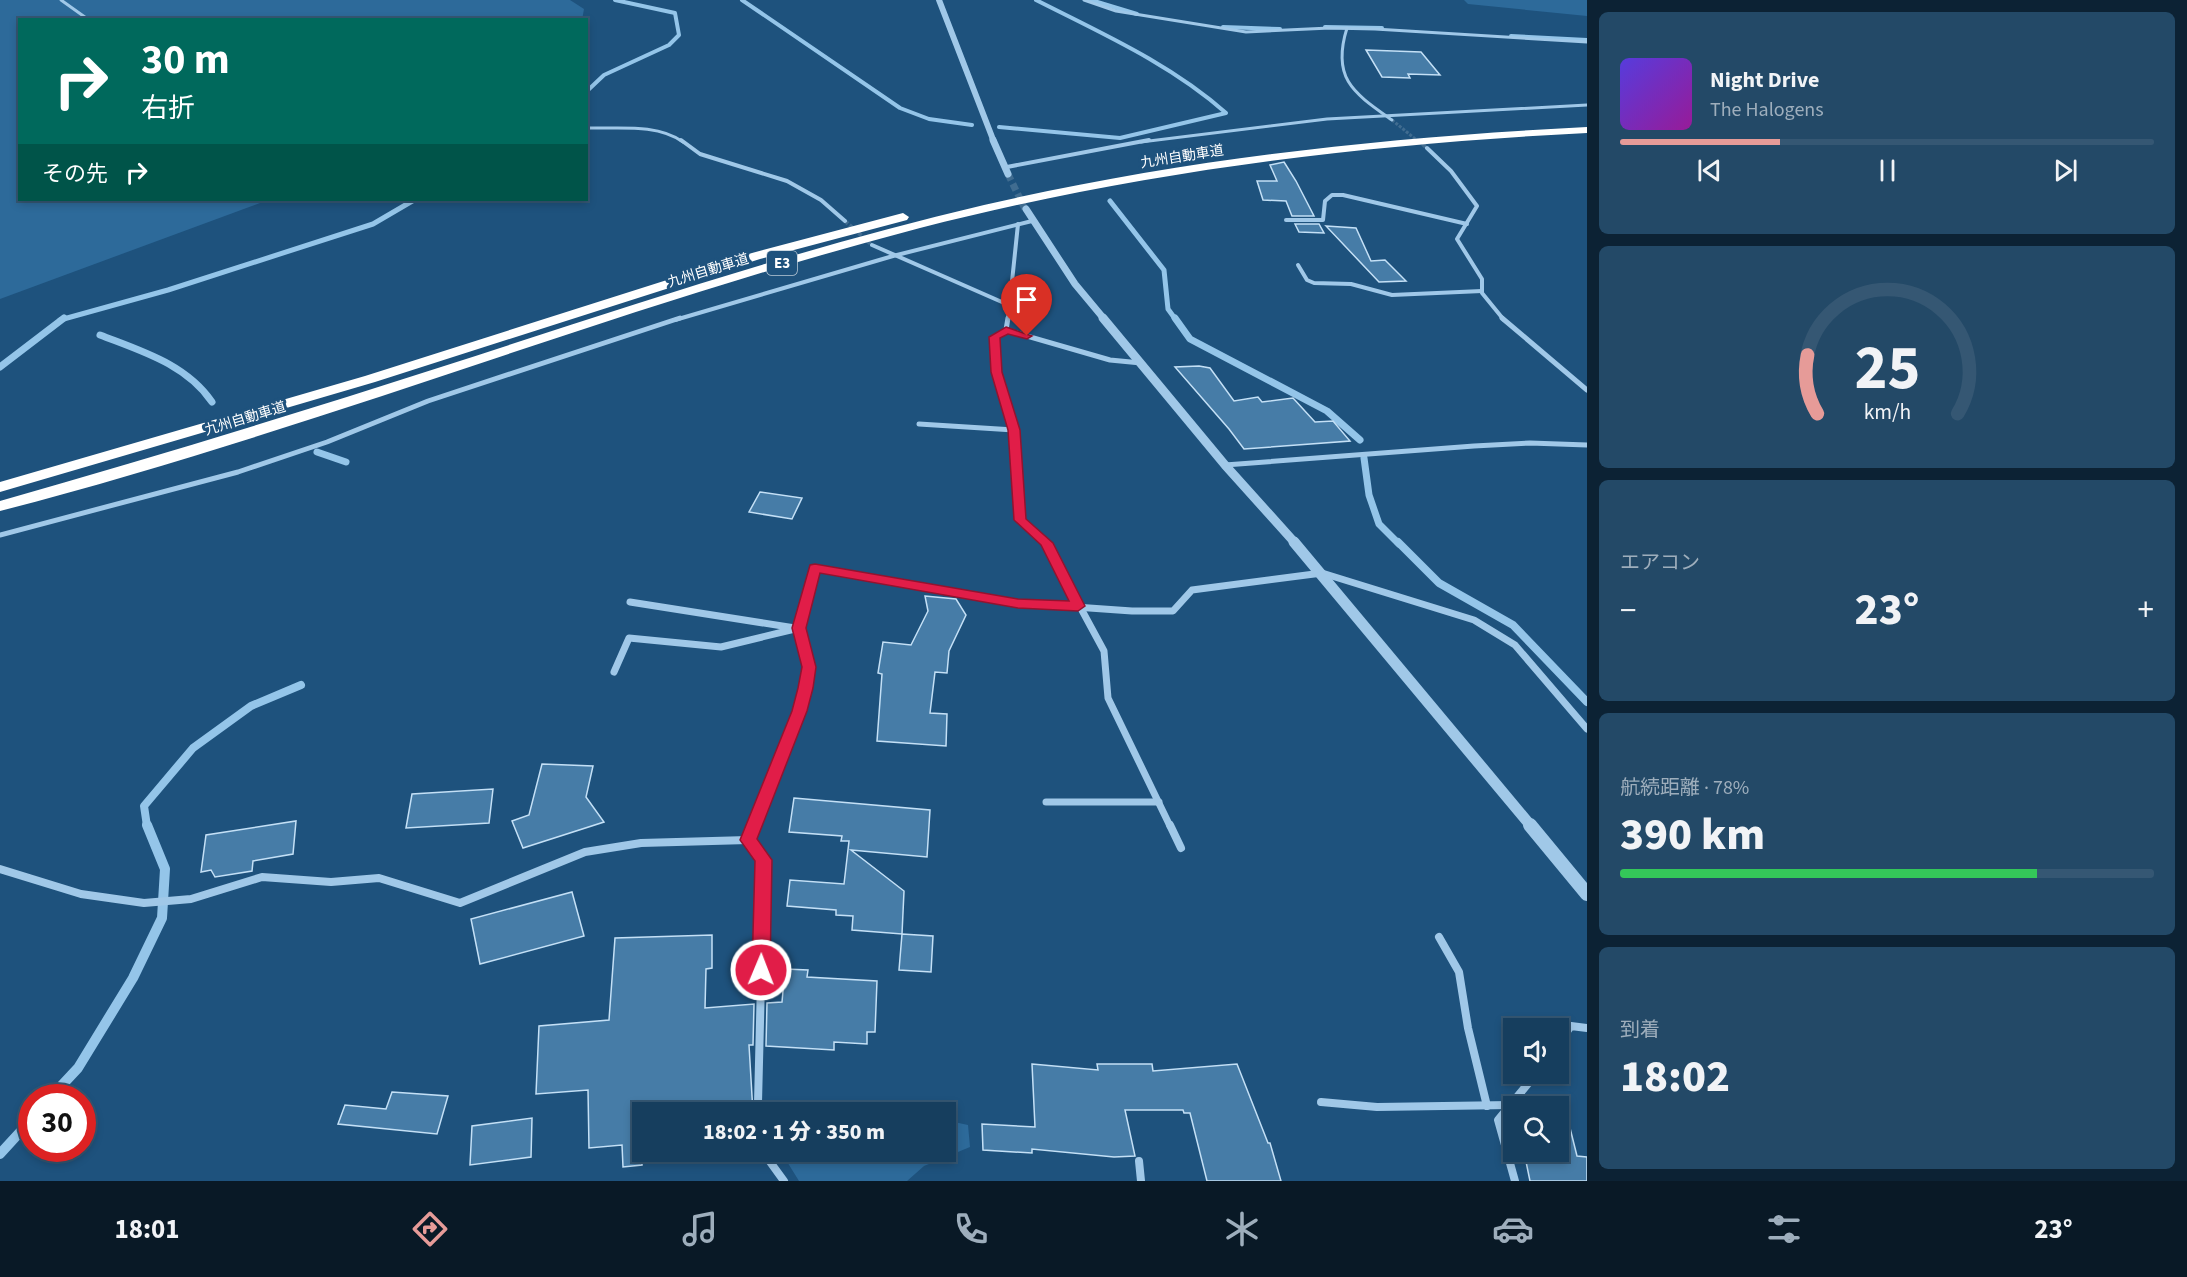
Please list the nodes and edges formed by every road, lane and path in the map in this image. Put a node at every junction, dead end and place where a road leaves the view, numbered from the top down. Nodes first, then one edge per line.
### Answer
1 (61, 0) edge
2 (939, 0) edge
3 (1084, 0) edge
4 (85, 18) edge
5 (1347, 28) junction
6 (1587, 42) edge
7 (1587, 105) edge
8 (1383, 114) junction
9 (1392, 120) tunnel mouth
10 (1587, 121) edge
11 (588, 128) edge
12 (1587, 130) edge
13 (1426, 148) tunnel mouth
14 (1008, 171) joint
15 (1026, 209) tunnel mouth
16 (1286, 220) dead end
17 (845, 221) tunnel mouth
18 (1032, 221) junction
19 (1018, 224) junction
20 (1467, 224) junction
21 (872, 245) tunnel mouth
22 (893, 256) junction
23 (1298, 265) dead end
24 (1482, 291) junction
25 (1011, 306) junction
26 (1006, 330) junction
27 (1142, 363) junction
28 (1587, 390) edge
29 (919, 424) dead end
30 (1014, 430) junction
31 (1587, 445) edge
32 (1225, 465) junction
33 (0, 488) edge
34 (0, 507) edge
35 (0, 535) edge
36 (1322, 573) junction
37 (630, 602) dead end
38 (1078, 606) junction
39 (799, 628) junction
40 (614, 672) dead end
41 (1587, 729) edge
42 (1046, 802) dead end
43 (1159, 802) junction
44 (748, 840) junction
45 (1181, 848) dead end
46 (0, 869) edge
47 (1587, 894) edge
48 (1439, 937) dead end
49 (1587, 1028) edge
50 (1569, 1029) edge
51 (1528, 1084) edge
52 (1518, 1096) edge
53 (758, 1102) edge
54 (1320, 1102) dead end
55 (1503, 1105) edge
56 (1487, 1106) junction
57 (1503, 1114) edge
58 (1503, 1138) edge
59 (1139, 1161) dead end
60 (770, 1162) edge
61 (1510, 1162) edge
62 (784, 1181) edge
63 (1141, 1181) edge
64 (1515, 1181) edge

1 - 4 street
2 - 14 street
3 - 5 street
5 - 6 street
5 - 8 street
7 - 8 street
8 - 9 street
8 - 14 street
10 - 33 highway, 九州自動車道 / E3
11 - 17 street
12 - 34 highway, 九州自動車道 / E3
13 - 20 street
15 - 18 street
16 - 20 street
18 - 19 street
18 - 27 street
19 - 22 street
19 - 25 street
20 - 24 street
21 - 22 street
22 - 25 street
22 - 35 street
23 - 24 street
24 - 28 street
25 - 26 street
26 - 27 street
26 - 30 street
27 - 32 street
29 - 30 street
30 - 38 street
31 - 32 street
32 - 36 street
36 - 38 street
36 - 41 street
36 - 47 street
37 - 39 street
38 - 39 street
38 - 43 street
39 - 40 street
39 - 44 street
42 - 43 street
43 - 45 street
44 - 46 street
44 - 53 street
48 - 56 street
49 - 50 street
51 - 52 street
54 - 56 street
55 - 56 street
57 - 58 street
59 - 63 street
60 - 62 street
61 - 64 street

